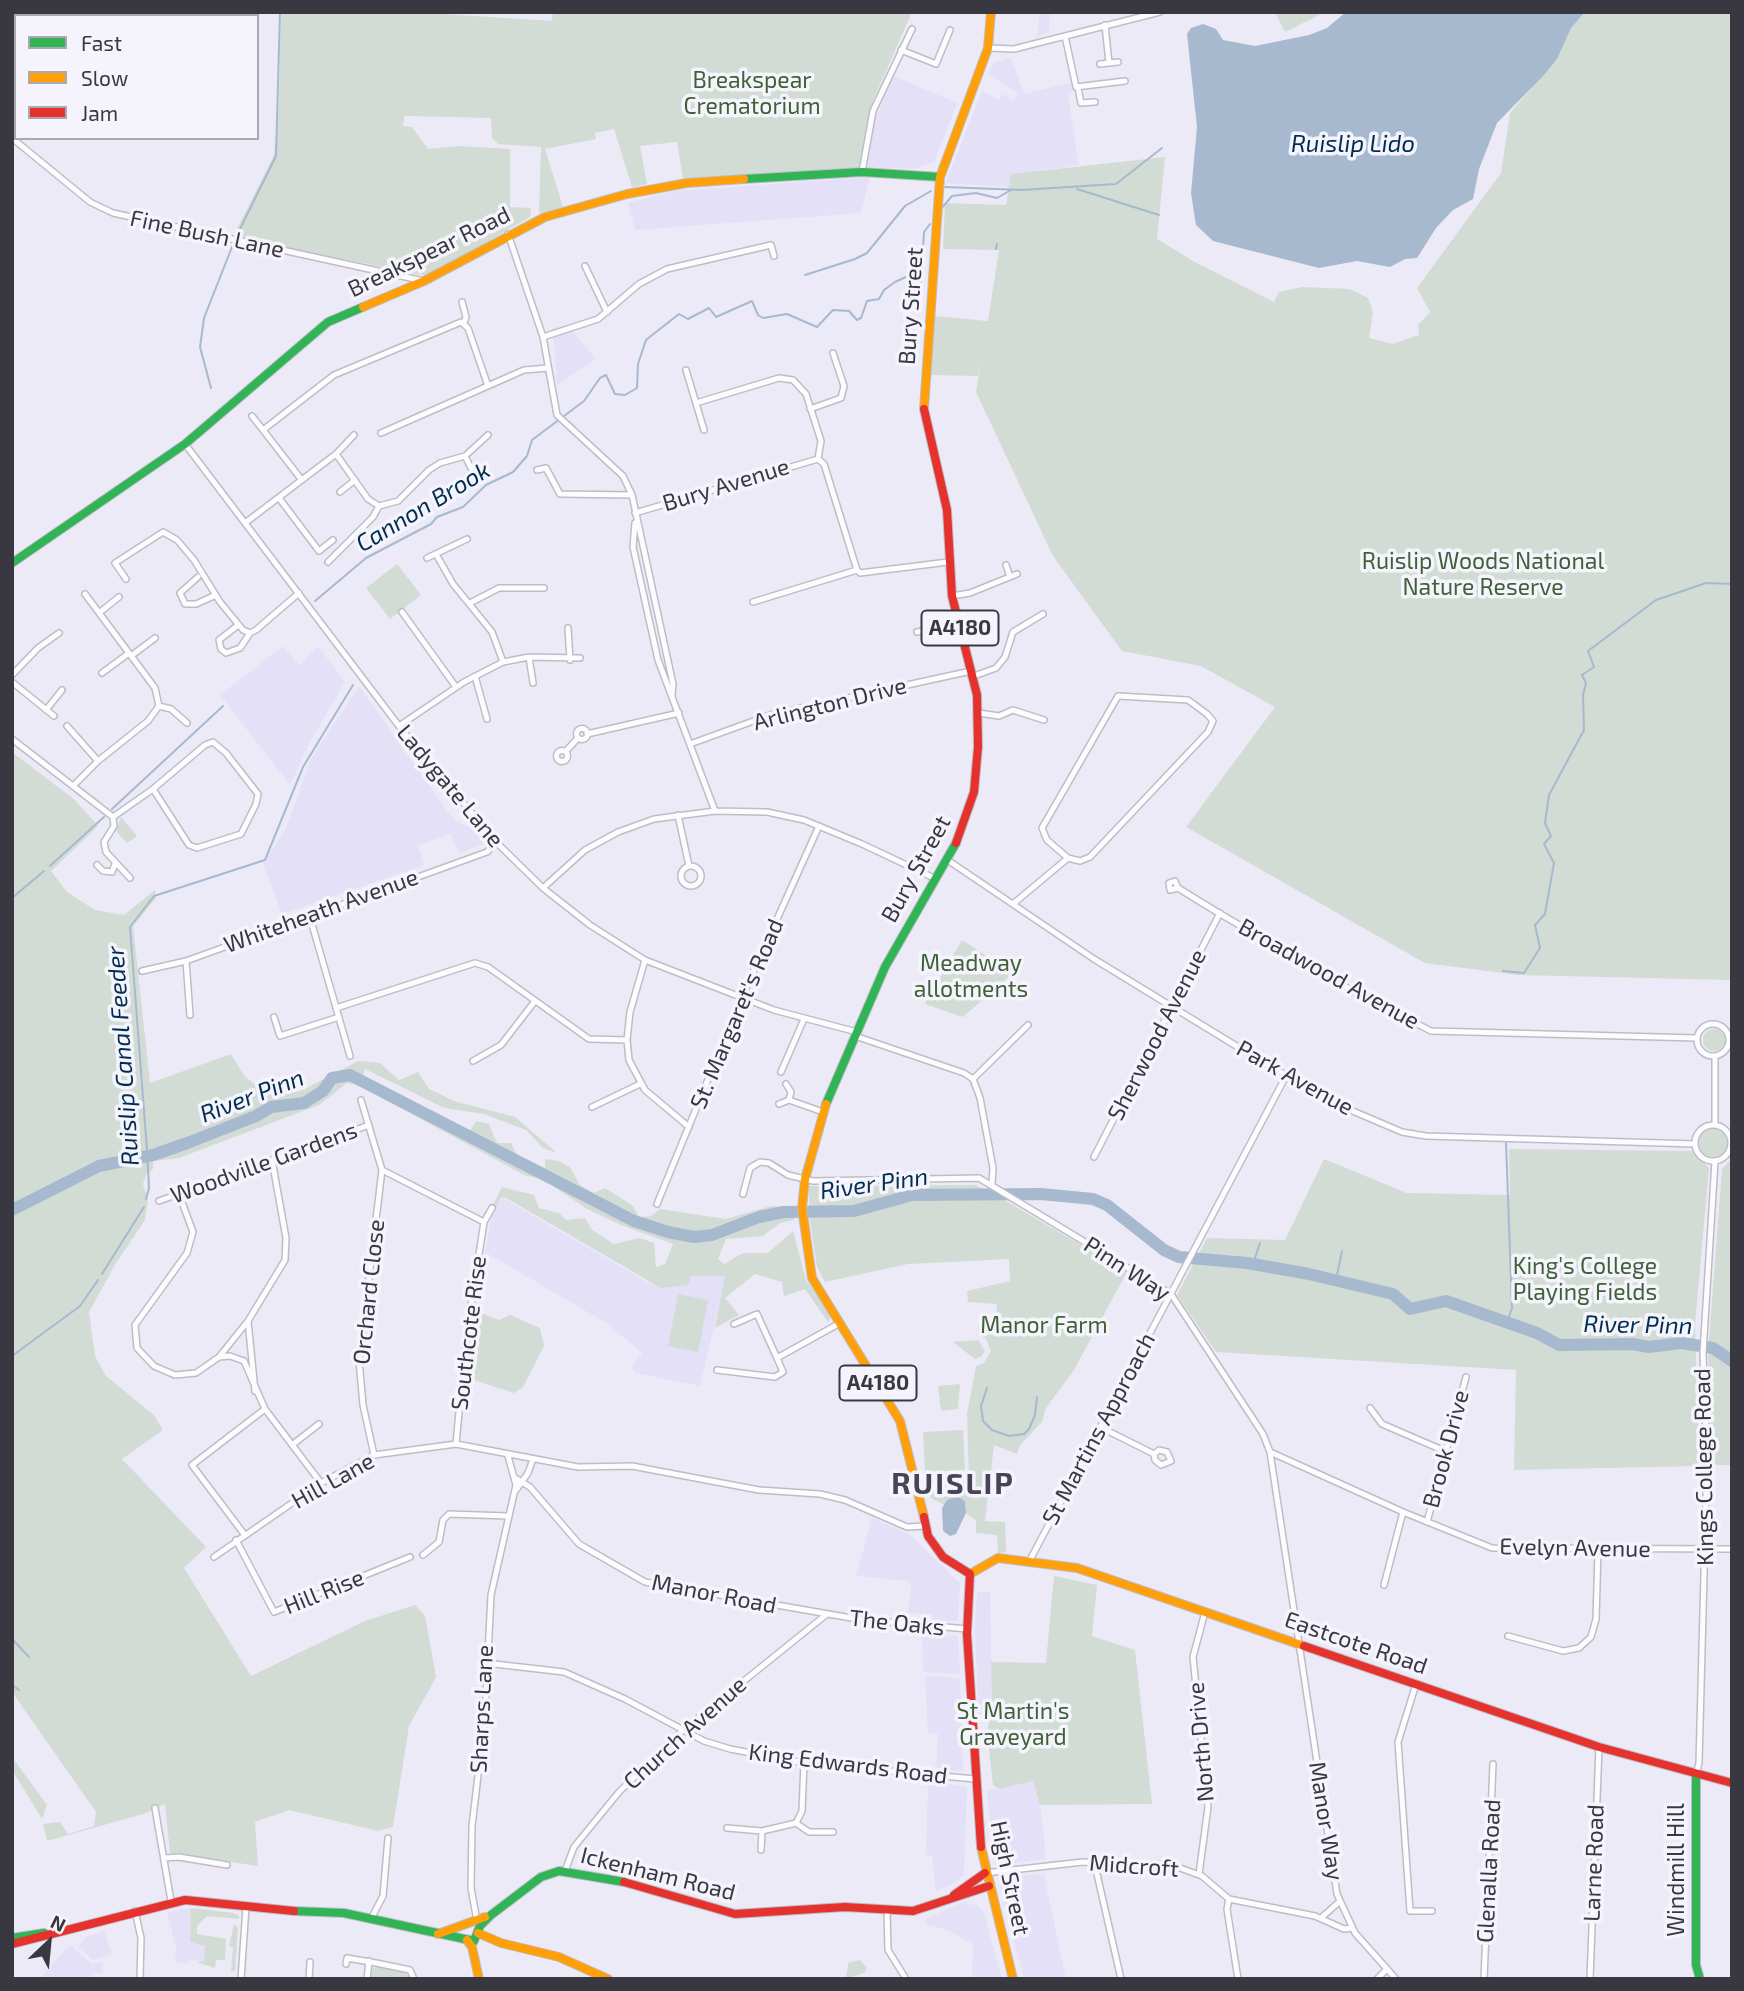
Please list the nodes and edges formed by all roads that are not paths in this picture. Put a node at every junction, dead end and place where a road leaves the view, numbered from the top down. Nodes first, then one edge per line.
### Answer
1 (991, 12) edge
2 (1160, 12) edge
3 (1105, 25) junction
4 (912, 29) dead end
5 (950, 30) dead end
6 (1065, 36) junction
7 (988, 48) junction
8 (901, 50) junction
9 (1118, 62) dead end
10 (1109, 63) junction
11 (936, 64) junction
12 (1100, 64) dead end
13 (934, 71) dead end
14 (1125, 81) dead end
15 (1079, 88) junction
16 (1095, 102) dead end
17 (14, 140) edge
18 (862, 172) junction
19 (940, 177) junction
20 (508, 234) junction
21 (774, 256) dead end
22 (585, 266) dead end
23 (424, 281) junction
24 (462, 302) dead end
25 (607, 312) junction
26 (464, 323) junction
27 (543, 337) junction
28 (833, 353) dead end
29 (548, 368) junction
30 (685, 370) dead end
31 (488, 386) junction
32 (696, 403) junction
33 (810, 409) junction
34 (252, 416) dead end
35 (262, 430) junction
36 (704, 430) dead end
37 (380, 433) dead end
38 (354, 435) dead end
39 (488, 435) dead end
40 (185, 444) junction
41 (335, 454) junction
42 (465, 456) junction
43 (818, 459) junction
44 (472, 470) dead end
45 (537, 470) dead end
46 (301, 479) junction
47 (355, 480) junction
48 (340, 492) dead end
49 (632, 495) junction
50 (279, 498) junction
51 (379, 506) junction
52 (635, 513) junction
53 (245, 523) junction
54 (467, 539) dead end
55 (332, 540) dead end
56 (436, 554) junction
57 (427, 558) dead end
58 (12, 562) edge
59 (328, 562) dead end
60 (948, 562) junction
61 (1006, 565) dead end
62 (857, 570) junction
63 (1017, 574) dead end
64 (198, 577) dead end
65 (1010, 577) junction
66 (126, 579) dead end
67 (544, 588) dead end
68 (299, 593) junction
69 (85, 594) dead end
70 (216, 595) junction
71 (952, 596) junction
72 (120, 597) dead end
73 (754, 602) dead end
74 (470, 603) junction
75 (402, 612) dead end
76 (1043, 612) dead end
77 (99, 613) junction
78 (958, 623) junction
79 (237, 626) junction
80 (568, 628) dead end
81 (660, 628) junction
82 (650, 630) junction
83 (917, 632) dead end
84 (59, 633) dead end
85 (250, 633) junction
86 (155, 638) dead end
87 (130, 655) junction
88 (529, 657) junction
89 (580, 658) dead end
90 (569, 660) junction
91 (503, 662) junction
92 (102, 673) dead end
93 (973, 673) junction
94 (12, 675) edge
95 (475, 676) junction
96 (12, 682) edge
97 (533, 683) dead end
98 (457, 687) junction
99 (62, 690) dead end
100 (672, 695) junction
101 (159, 706) junction
102 (47, 710) junction
103 (679, 713) junction
104 (979, 713) junction
105 (54, 716) dead end
106 (487, 719) dead end
107 (1044, 720) dead end
108 (187, 723) dead end
109 (67, 726) dead end
110 (399, 726) junction
111 (12, 739) edge
112 (690, 744) junction
113 (566, 751) dead end
114 (98, 761) junction
115 (73, 786) junction
116 (153, 789) junction
117 (715, 811) junction
118 (678, 815) junction
119 (113, 817) junction
120 (818, 826) junction
121 (496, 842) junction
122 (1069, 858) junction
123 (946, 859) junction
124 (97, 864) dead end
125 (115, 864) junction
126 (689, 866) dead end
127 (130, 878) dead end
128 (934, 878) junction
129 (543, 888) junction
130 (1178, 888) dead end
131 (1013, 904) junction
132 (1220, 913) junction
133 (309, 914) junction
134 (645, 960) junction
135 (186, 961) junction
136 (142, 971) dead end
137 (741, 999) junction
138 (535, 1001) junction
139 (1171, 1006) junction
140 (336, 1009) junction
141 (190, 1015) dead end
142 (274, 1017) dead end
143 (339, 1017) junction
144 (804, 1019) junction
145 (1028, 1025) dead end
146 (856, 1034) junction
147 (1697, 1038) junction
148 (627, 1040) junction
149 (1730, 1040) edge
150 (350, 1056) dead end
151 (1715, 1056) junction
152 (473, 1061) dead end
153 (781, 1072) dead end
154 (1286, 1076) junction
155 (973, 1079) junction
156 (640, 1084) junction
157 (786, 1084) dead end
158 (361, 1100) dead end
159 (789, 1100) junction
160 (779, 1104) dead end
161 (592, 1107) dead end
162 (823, 1112) junction
163 (369, 1125) junction
164 (1715, 1125) junction
165 (689, 1127) junction
166 (1695, 1144) junction
167 (1731, 1144) edge
168 (1094, 1157) dead end
169 (272, 1160) junction
170 (1715, 1161) junction
171 (382, 1170) junction
172 (805, 1179) junction
173 (994, 1186) junction
174 (179, 1194) junction
175 (743, 1194) dead end
176 (159, 1201) dead end
177 (657, 1203) dead end
178 (492, 1208) dead end
179 (484, 1222) junction
180 (1171, 1294) junction
181 (248, 1321) junction
182 (840, 1323) junction
183 (734, 1324) dead end
184 (219, 1357) junction
185 (777, 1359) junction
186 (717, 1370) dead end
187 (1466, 1377) dead end
188 (255, 1391) junction
189 (1370, 1408) dead end
190 (265, 1409) junction
191 (319, 1424) dead end
192 (1100, 1427) junction
193 (456, 1444) junction
194 (292, 1445) junction
195 (1270, 1452) junction
196 (1447, 1452) junction
197 (1154, 1454) dead end
198 (374, 1455) junction
199 (508, 1456) junction
200 (533, 1460) junction
201 (515, 1478) junction
202 (524, 1480) junction
203 (321, 1483) junction
204 (513, 1498) junction
205 (1403, 1512) junction
206 (508, 1516) junction
207 (1427, 1521) junction
208 (925, 1527) junction
209 (244, 1534) junction
210 (236, 1540) junction
211 (1705, 1549) junction
212 (1732, 1549) edge
213 (1598, 1551) junction
214 (423, 1555) dead end
215 (214, 1556) dead end
216 (410, 1557) dead end
217 (1030, 1560) junction
218 (970, 1574) junction
219 (1384, 1585) dead end
220 (1205, 1612) junction
221 (827, 1614) junction
222 (967, 1629) junction
223 (1508, 1636) dead end
224 (1299, 1644) junction
225 (486, 1663) junction
226 (1416, 1684) junction
227 (682, 1730) junction
228 (1599, 1747) junction
229 (804, 1763) junction
230 (1493, 1764) dead end
231 (1696, 1773) junction
232 (975, 1779) junction
233 (1732, 1783) edge
234 (155, 1808) dead end
235 (796, 1823) junction
236 (727, 1828) dead end
237 (762, 1830) junction
238 (833, 1832) dead end
239 (388, 1838) dead end
240 (761, 1850) dead end
241 (164, 1858) junction
242 (1094, 1861) junction
243 (228, 1865) dead end
244 (565, 1871) junction
245 (985, 1873) junction
246 (1199, 1874) junction
247 (989, 1886) junction
248 (949, 1899) junction
249 (1229, 1899) junction
250 (171, 1901) junction
251 (1339, 1902) junction
252 (246, 1907) junction
253 (887, 1910) junction
254 (135, 1911) junction
255 (1432, 1911) dead end
256 (494, 1913) junction
257 (1321, 1918) junction
258 (371, 1919) junction
259 (470, 1924) junction
260 (1352, 1928) junction
261 (61, 1932) junction
262 (435, 1934) junction
263 (473, 1937) junction
264 (12, 1938) edge
265 (12, 1944) edge
266 (369, 1961) junction
267 (310, 1962) dead end
268 (346, 1964) dead end
269 (1696, 1965) junction
270 (1387, 1969) junction
271 (140, 1979) edge
272 (241, 1979) edge
273 (309, 1979) edge
274 (367, 1979) edge
275 (414, 1979) edge
276 (479, 1979) edge
277 (608, 1979) edge
278 (906, 1979) edge
279 (1013, 1979) edge
280 (1121, 1979) edge
281 (1238, 1979) edge
282 (1377, 1979) edge
283 (1396, 1979) edge
284 (1484, 1979) edge
285 (1590, 1979) edge
286 (1691, 1979) edge
287 (1700, 1979) edge

1 - 7 main road, A4180
2 - 3 street
3 - 6 street
3 - 10 street
4 - 8 street
5 - 11 street
6 - 7 street
6 - 15 street
7 - 19 main road, Bury Street / A4180
8 - 11 street
8 - 18 street
9 - 10 street
10 - 12 street
11 - 13 street
14 - 15 street
15 - 16 street
17 - 23 street, Fine Bush Lane
18 - 19 main road, Breakspear Road
18 - 20 main road, Breakspear Road
19 - 60 main road, Bury Street / A4180
20 - 23 main road, Breakspear Road
20 - 27 street
21 - 25 street
22 - 25 street
23 - 40 main road, Breakspear Road
24 - 26 street
25 - 27 street
26 - 31 street
26 - 35 street
27 - 29 street
28 - 33 street
29 - 31 street
29 - 49 street
30 - 32 street
31 - 37 street
32 - 33 street
32 - 36 street
33 - 43 street
34 - 35 street
35 - 46 street
38 - 41 street
39 - 42 street
40 - 53 street, Ladygate Lane
40 - 58 main road, Breakspear Road
41 - 46 street
41 - 47 street
42 - 44 street
42 - 51 street
43 - 52 street, Bury Avenue
43 - 62 street
45 - 49 street
46 - 50 street
47 - 48 street
47 - 51 street
49 - 52 street
50 - 53 street
50 - 55 street
51 - 59 street
52 - 81 street
52 - 82 street
53 - 68 street, Ladygate Lane
54 - 56 street
56 - 57 street
56 - 74 street
60 - 62 street
60 - 71 main road, Bury Street / A4180
61 - 65 street
62 - 73 street
63 - 65 street
64 - 70 street
65 - 71 street
66 - 70 street
67 - 74 street
68 - 85 street
68 - 110 street, Ladygate Lane
69 - 77 street
70 - 79 street
71 - 78 main road, Bury Street / A4180
72 - 77 street
74 - 91 street
75 - 98 street
76 - 93 street, Arlington Drive
77 - 87 street
78 - 83 street
78 - 93 main road, Bury Street / A4180
79 - 85 street
79 - 85 street
80 - 90 street
81 - 82 street
81 - 100 street
82 - 100 street
84 - 94 street
86 - 87 street
87 - 92 street
87 - 101 street
88 - 90 street
88 - 91 street
88 - 97 street
89 - 90 street
91 - 95 street
93 - 104 main road, Bury Street / A4180
93 - 112 street, Arlington Drive
95 - 98 street
95 - 106 street
96 - 102 street
98 - 110 street
99 - 102 street
100 - 103 street
101 - 108 street
101 - 114 street
102 - 105 street
103 - 112 street
103 - 113 street
104 - 107 street
104 - 123 main road, Bury Street / A4180
109 - 114 street
110 - 121 street, Ladygate Lane
111 - 115 street
112 - 117 street
114 - 115 street
115 - 119 street
116 - 116 street
116 - 119 street
117 - 118 street
117 - 120 street
118 - 126 street
118 - 129 street
119 - 125 street
120 - 128 street
120 - 137 street, St. Margaret's Road
121 - 129 street, Ladygate Lane
121 - 133 street, Whiteheath Avenue
122 - 122 street
122 - 131 street
123 - 128 main road, Bury Street / A4180
123 - 131 street, Park Avenue
124 - 125 street
125 - 127 street
128 - 146 main road, Bury Street / A4180
129 - 134 street, Ladygate Lane
130 - 132 street, Broadwood Avenue
131 - 139 street, Park Avenue
132 - 139 street, Sherwood Avenue
132 - 147 street, Broadwood Avenue
133 - 135 street, Whiteheath Avenue
133 - 140 street
134 - 137 street, Ladygate Lane
134 - 148 street
135 - 136 street, Whiteheath Avenue
135 - 141 street
137 - 144 street, Ladygate Lane
137 - 165 street, St. Margaret's Road
138 - 140 street
138 - 148 street
138 - 152 street
139 - 154 street, Park Avenue
139 - 168 street, Sherwood Avenue
140 - 143 street
142 - 143 street
143 - 150 street
144 - 146 street, Ladygate Lane
144 - 153 street
145 - 155 street
146 - 155 street, Ladygate Lane
146 - 162 main road, Bury Street / A4180
147 - 149 street
147 - 151 street
148 - 156 street
149 - 151 street
151 - 164 street
154 - 166 street, Park Avenue
154 - 180 street, St Martins Approach
155 - 173 street
156 - 161 street
156 - 165 street
157 - 159 street
158 - 163 street
159 - 160 street
159 - 162 street
162 - 172 main road, Bury Street / A4180
163 - 169 street, Woodville Gardens
163 - 171 street
164 - 166 street
164 - 167 street
165 - 177 street, St. Margaret's Road
166 - 170 street
167 - 170 street
169 - 174 street, Woodville Gardens
169 - 181 street
170 - 211 street, Kings College Road
171 - 179 street
171 - 198 street, Orchard Close
172 - 173 street, Pinn Way
172 - 175 street
172 - 182 main road, Bury Street / A4180
173 - 180 street, Pinn Way
174 - 176 street, Woodville Gardens
174 - 184 street
178 - 179 street
179 - 193 street, Southcote Rise
180 - 192 street, St Martins Approach
180 - 195 street, Pinn Way
181 - 184 street
181 - 188 street
182 - 185 street
182 - 208 main road, Bury Street / A4180
183 - 185 street
184 - 188 street
185 - 186 street
187 - 196 street, Brook Drive
188 - 190 street
189 - 196 street
190 - 194 street
190 - 209 street
191 - 194 street
192 - 197 street
192 - 217 street, St Martins Approach
193 - 198 street, Hill Lane
193 - 199 street, Hill Lane
194 - 203 street
195 - 205 street, Evelyn Avenue
195 - 224 street, Pinn Way
196 - 207 street, Brook Drive
198 - 203 street, Hill Lane
199 - 200 street
199 - 201 street, Sharps Lane
200 - 202 street, Sharps Lane
200 - 208 street
201 - 202 street
201 - 204 street, Sharps Lane
202 - 204 street, Sharps Lane
202 - 221 street, Manor Road
203 - 209 street, Hill Lane
204 - 206 street, Sharps Lane
205 - 207 street, Evelyn Avenue
205 - 219 street
206 - 214 street
206 - 225 street, Sharps Lane
207 - 213 street, Evelyn Avenue
208 - 218 main road, Bury Street / A4180
209 - 210 street, Hill Lane
210 - 215 street, Hill Lane
210 - 216 street, Hill Rise
211 - 212 street, Evelyn Avenue
211 - 213 street, Evelyn Avenue
211 - 231 street, Kings College Road
213 - 223 street
217 - 218 main road, Eastcote Road
217 - 220 main road, Eastcote Road
218 - 222 main road, High Street
220 - 224 main road, Eastcote Road
220 - 246 street, North Drive
221 - 222 street, The Oaks
221 - 227 street, Church Avenue
222 - 232 main road, High Street
224 - 226 main road, Eastcote Road
224 - 251 street, Manor Way
225 - 227 street, King Edwards Road
225 - 259 street, Sharps Lane
226 - 228 main road, Eastcote Road
226 - 255 street
227 - 229 street, King Edwards Road
227 - 244 street, Church Avenue
228 - 231 main road, Eastcote Road
228 - 285 street, Larne Road
229 - 232 street, King Edwards Road
229 - 235 street
230 - 284 street, Glenalla Road
231 - 233 main road, Eastcote Road
231 - 269 main road, Windmill Hill
232 - 245 main road, High Street
234 - 241 street
235 - 237 street
235 - 238 street
236 - 237 street
237 - 240 street
239 - 258 street
241 - 243 street
241 - 250 street
242 - 245 street, Midcroft
242 - 246 street, Midcroft
242 - 280 street
244 - 253 main road, Ickenham Road
244 - 256 main road, Ickenham Road
245 - 247 main road, High Street
245 - 248 main road, Ickenham Road
246 - 249 street, Midcroft
247 - 248 main road, Ickenham Road
247 - 279 main road, High Street
248 - 253 main road, Ickenham Road
249 - 257 street, Midcroft
249 - 281 street
250 - 252 main road, Ickenham Road
250 - 254 main road, Ickenham Road
251 - 257 street
251 - 260 street, Manor Way
252 - 258 main road, Ickenham Road
252 - 272 street
253 - 278 street
254 - 261 main road, Ickenham Road
254 - 271 street
256 - 259 main road, Ickenham Road
256 - 263 main road, Ickenham Road
257 - 260 street, Midcroft
258 - 262 main road, Ickenham Road
259 - 262 main road, Ickenham Road
259 - 263 main road
259 - 263 main road
260 - 270 street, Manor Way
261 - 264 main road, Ickenham Road
261 - 265 main road, Ickenham Road
262 - 263 main road, Ickenham Road
263 - 276 main road
263 - 277 main road
266 - 268 street
266 - 274 street
266 - 275 street
267 - 273 street
269 - 286 main road, Windmill Hill
269 - 287 main road, Windmill Hill
270 - 282 street
270 - 283 street, Manor Way

